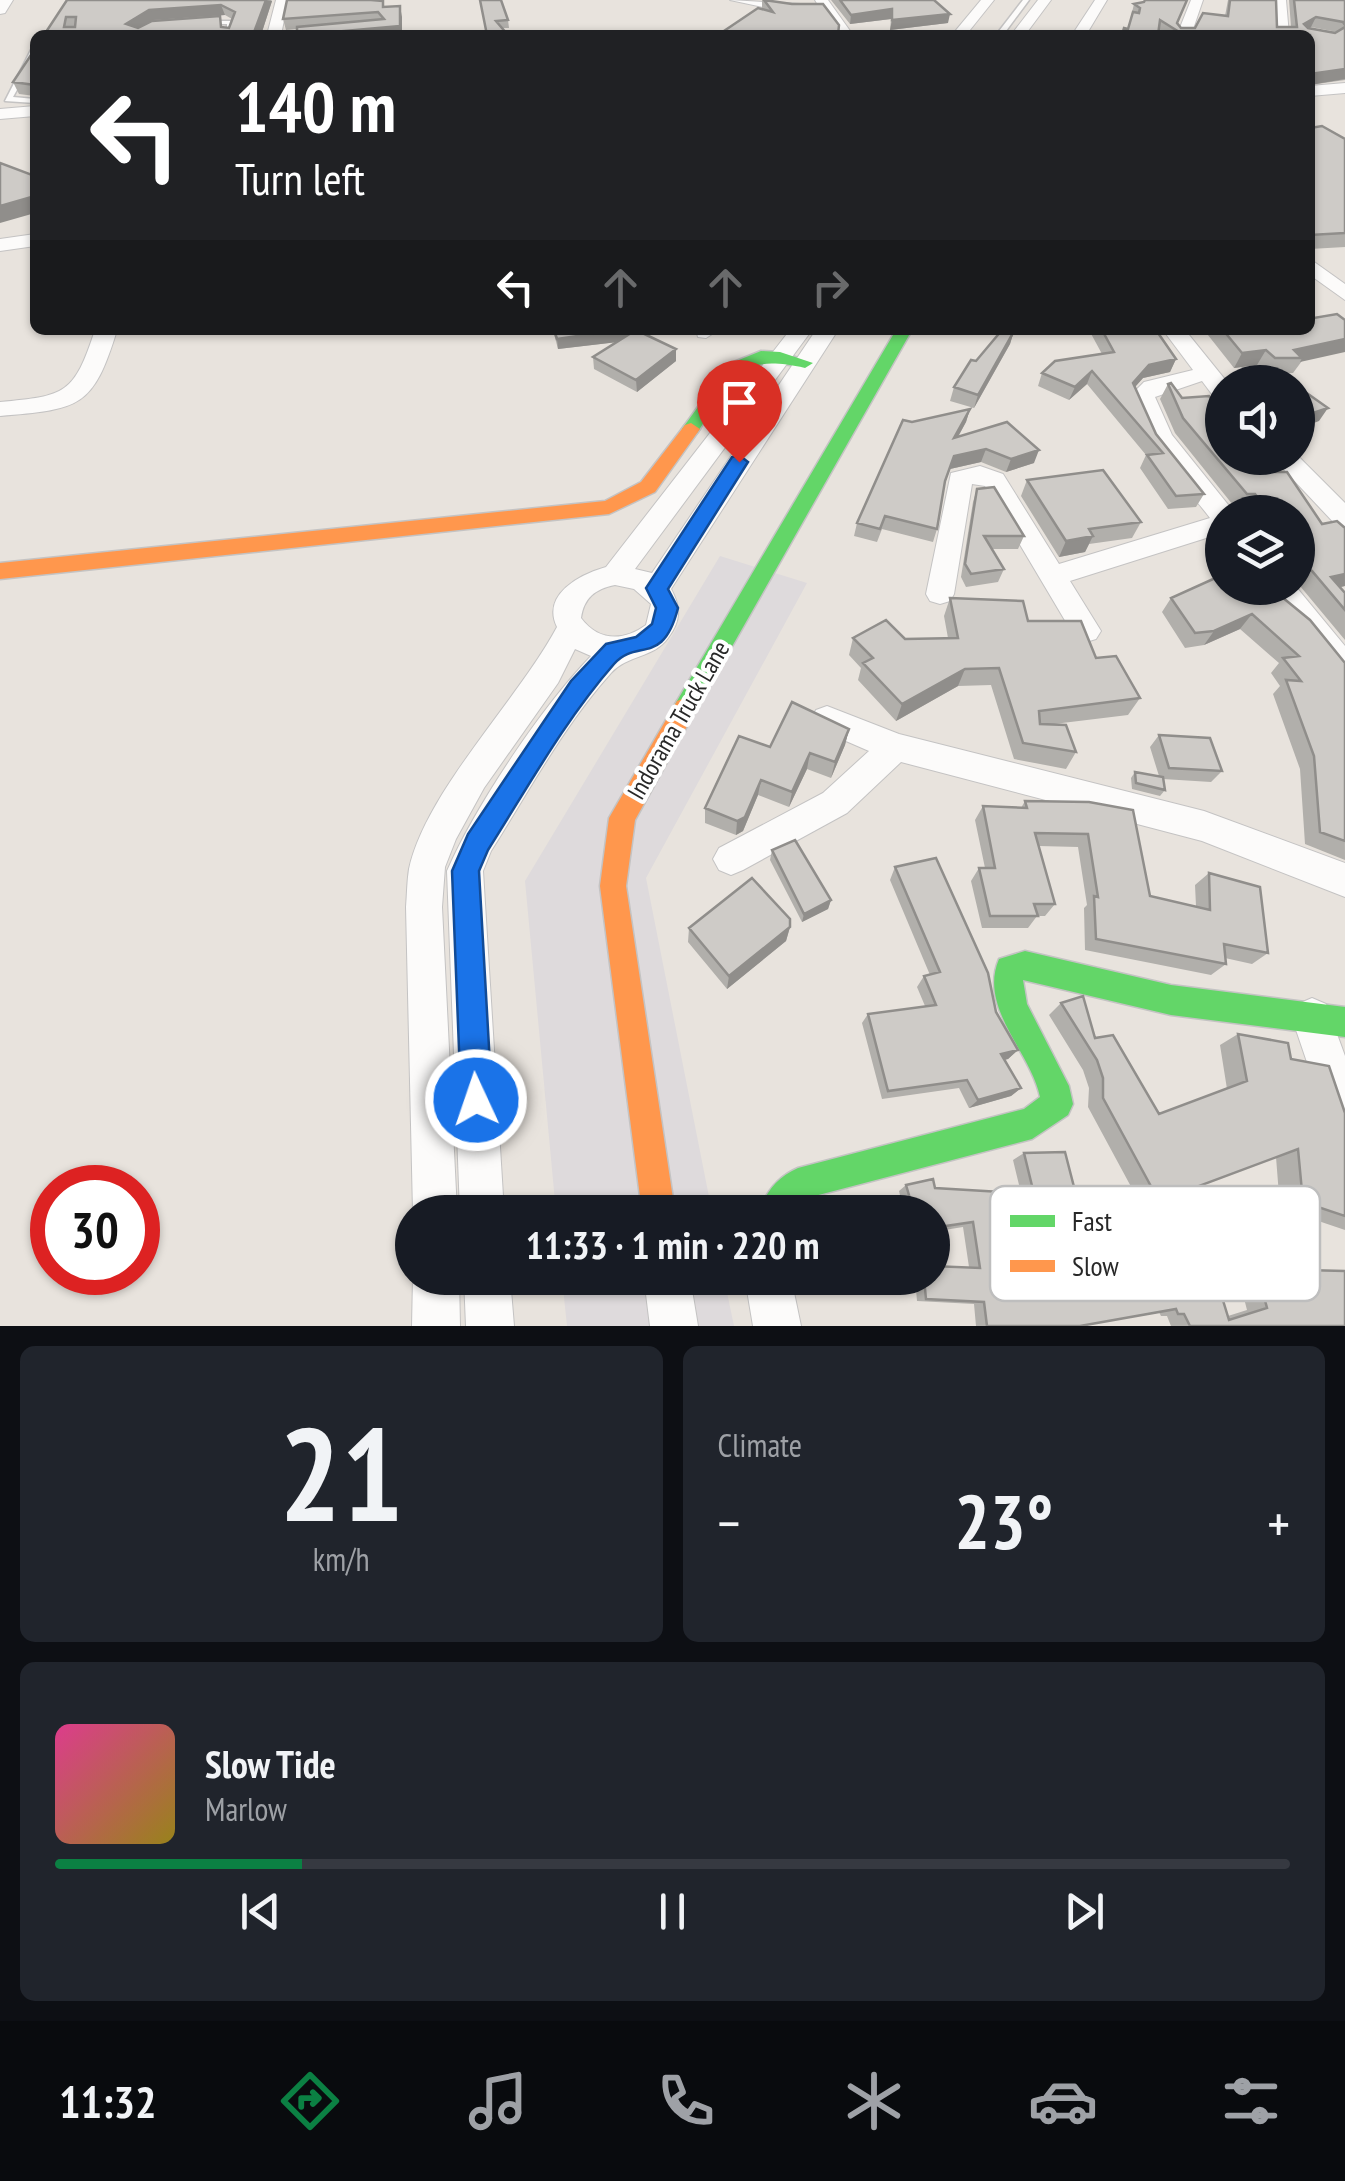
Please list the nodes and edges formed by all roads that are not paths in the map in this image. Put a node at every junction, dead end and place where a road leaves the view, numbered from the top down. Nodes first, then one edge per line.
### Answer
1 (5, 0) edge
2 (282, 0) edge
3 (736, 0) edge
4 (1026, 0) edge
5 (1045, 0) edge
6 (1058, 0) edge
7 (1101, 0) edge
8 (1197, 0) edge
9 (1280, 0) edge
10 (824, 4) edge
11 (976, 5) edge
12 (0, 10) edge
13 (195, 23) edge
14 (230, 30) edge
15 (275, 30) edge
16 (842, 30) edge
17 (961, 30) edge
18 (1004, 30) edge
19 (1022, 30) edge
20 (1037, 30) edge
21 (1083, 30) edge
22 (1186, 30) edge
23 (1282, 30) edge
24 (30, 59) edge
25 (1345, 88) edge
26 (1315, 91) edge
27 (30, 100) edge
28 (30, 112) edge
29 (0, 114) edge
30 (30, 241) edge
31 (0, 244) edge
32 (1315, 269) edge
33 (1345, 294) edge
34 (104, 335) edge
35 (797, 335) edge
36 (825, 335) edge
37 (901, 335) edge
38 (1178, 335) edge
39 (780, 356) junction
40 (805, 363) junction
41 (1205, 371) edge
42 (1205, 384) edge
43 (0, 409) edge
44 (1302, 475) edge
45 (1207, 495) edge
46 (1345, 519) edge
47 (1205, 529) edge
48 (0, 571) edge
49 (615, 574) junction
50 (1050, 576) junction
51 (657, 588) junction
52 (940, 594) dead end
53 (1295, 605) edge
54 (571, 628) junction
55 (1086, 632) edge
56 (614, 650) junction
57 (1345, 666) edge
58 (827, 720) edge
59 (895, 748) junction
60 (731, 859) dead end
61 (1345, 880) edge
62 (1328, 1020) edge
63 (1345, 1115) edge
64 (434, 1195) edge
65 (481, 1195) edge
66 (656, 1195) edge
67 (786, 1195) edge
68 (436, 1295) edge
69 (488, 1295) edge
70 (669, 1295) edge
71 (771, 1295) edge
72 (436, 1326) edge
73 (490, 1326) edge
74 (674, 1326) edge
75 (777, 1326) edge

1 - 12 street
2 - 15 street
3 - 10 street
4 - 18 lane
5 - 19 street
6 - 20 street
7 - 21 street
8 - 22 street
9 - 23 street
10 - 16 street
11 - 17 street
13 - 14 lane
24 - 27 lane
25 - 26 street
28 - 29 street
30 - 31 street
32 - 33 street
34 - 43 street
35 - 39 street
36 - 40 street
37 - 66 street, Indorama Truck Lane
38 - 41 street
39 - 40 street
39 - 48 street
39 - 49 street
40 - 51 street
42 - 45 street
44 - 46 street
47 - 50 street
49 - 51 street
49 - 54 street
50 - 52 street
50 - 55 street
51 - 56 street
53 - 57 street
54 - 56 street
54 - 64 street
56 - 65 street
58 - 59 street
59 - 60 street
59 - 61 street
62 - 63 street
62 - 67 street
68 - 72 street
69 - 73 street
70 - 74 street
71 - 75 street

